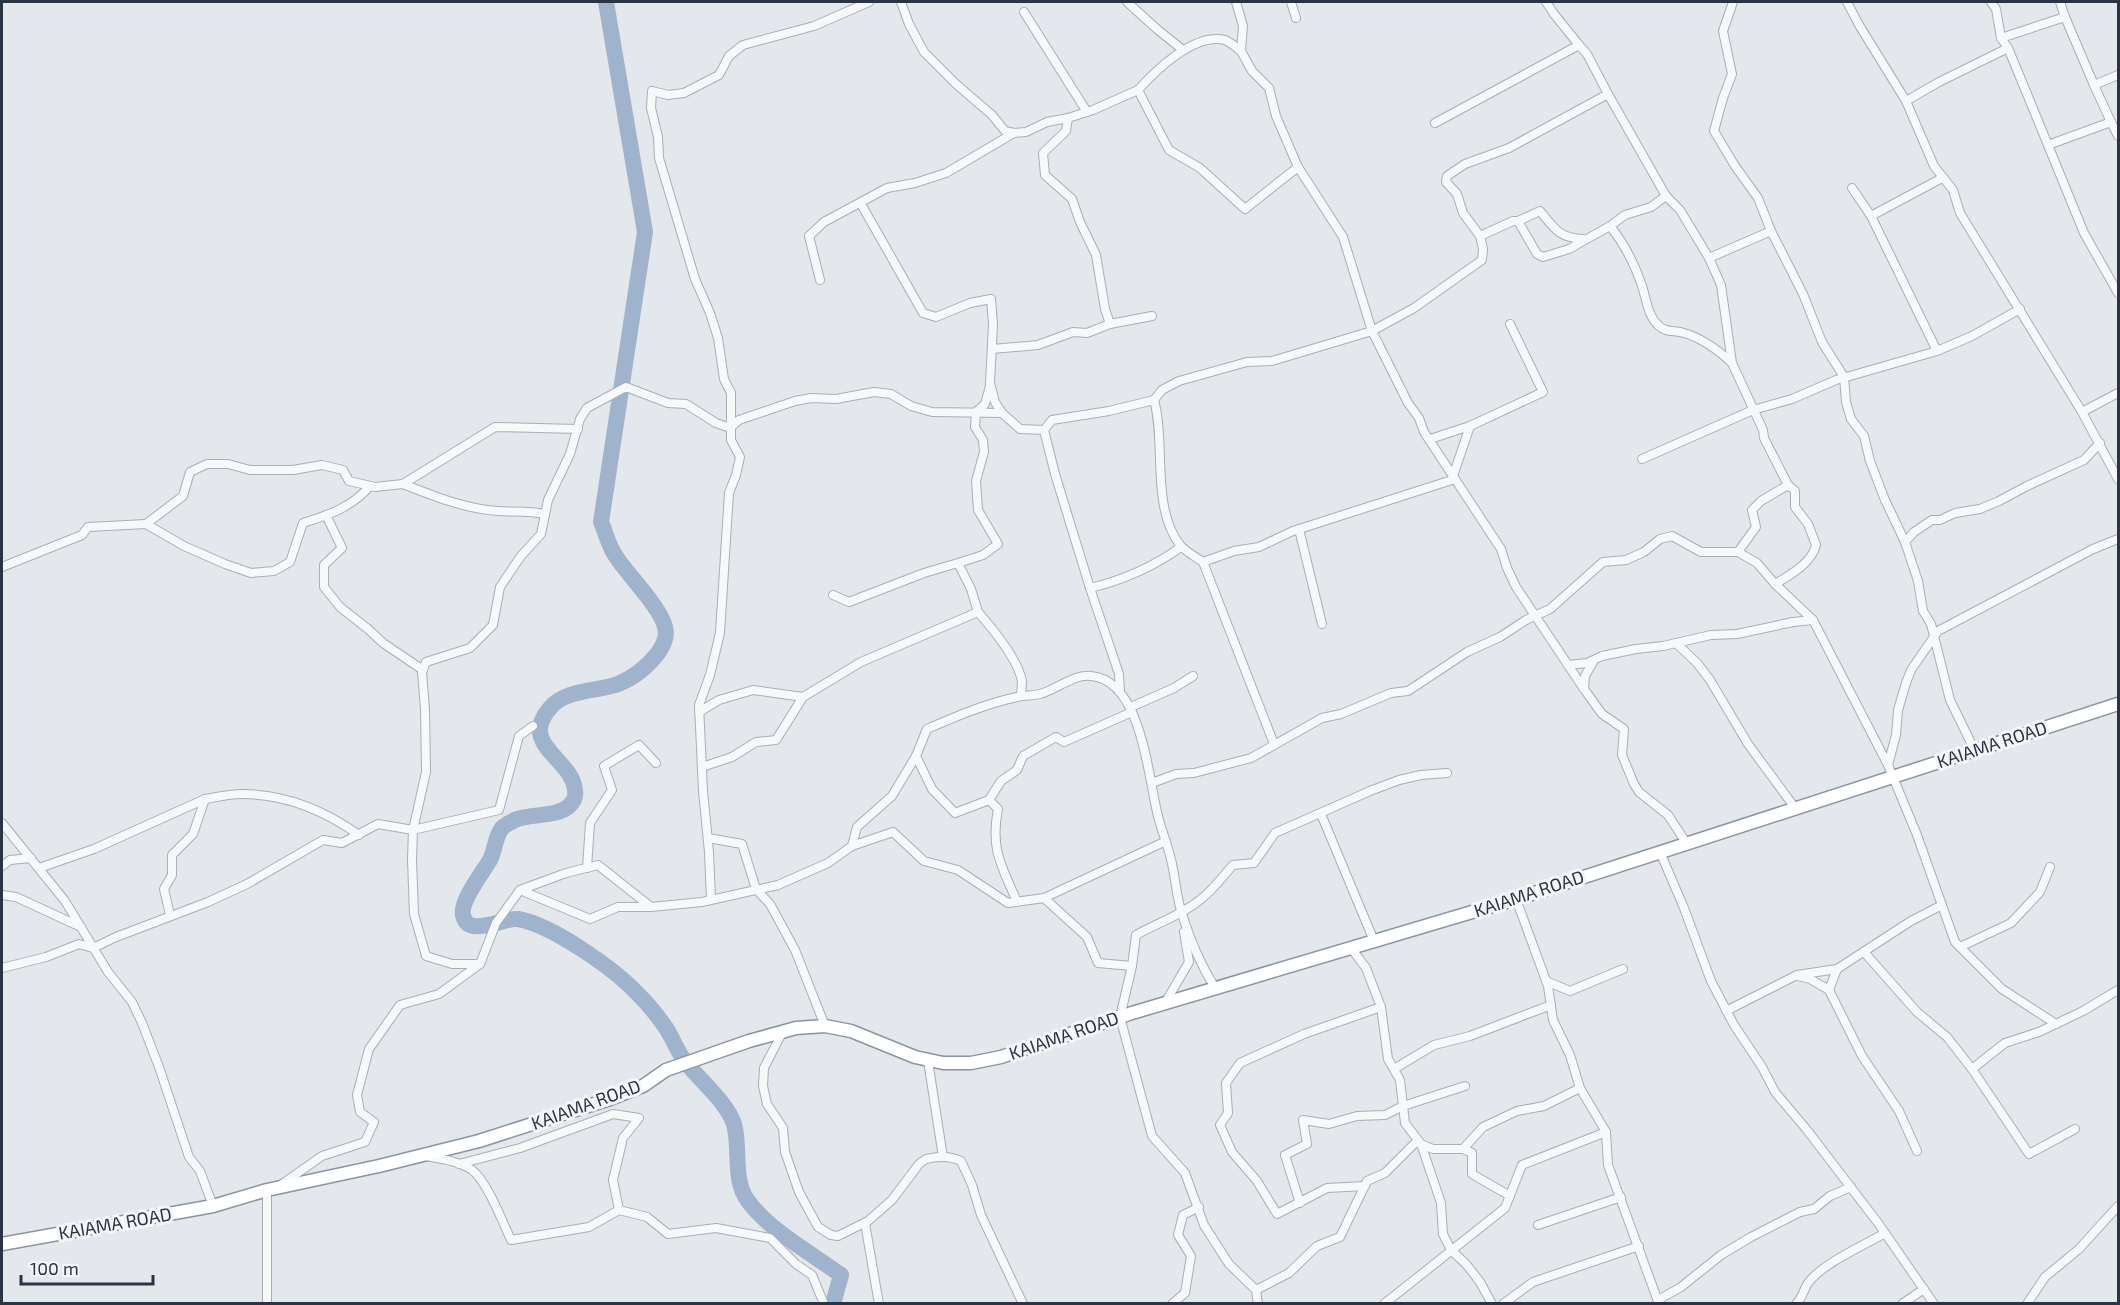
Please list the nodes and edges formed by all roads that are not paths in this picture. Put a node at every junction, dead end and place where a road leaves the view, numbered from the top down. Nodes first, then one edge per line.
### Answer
1 (869, 2) edge
2 (901, 2) edge
3 (1127, 2) edge
4 (1236, 2) edge
5 (1291, 2) edge
6 (1546, 2) edge
7 (1733, 2) edge
8 (1847, 2) edge
9 (1991, 2) edge
10 (2060, 2) edge
11 (1024, 12) dead end
12 (2065, 17) junction
13 (1296, 18) dead end
14 (2001, 38) junction
15 (1579, 45) junction
16 (2008, 48) junction
17 (1183, 50) junction
18 (1241, 51) junction
19 (2118, 75) edge
20 (2094, 85) junction
21 (1138, 90) junction
22 (1608, 94) junction
23 (1906, 101) junction
24 (1088, 112) junction
25 (1068, 118) junction
26 (2111, 122) junction
27 (1435, 123) dead end
28 (1014, 133) junction
29 (2118, 136) edge
30 (2048, 145) junction
31 (1298, 167) junction
32 (1942, 178) junction
33 (1852, 188) dead end
34 (1666, 196) junction
35 (861, 204) junction
36 (1871, 216) junction
37 (1518, 221) junction
38 (1610, 226) junction
39 (1771, 231) junction
40 (1480, 236) junction
41 (1584, 239) junction
42 (1709, 258) junction
43 (820, 280) dead end
44 (2118, 293) edge
45 (2020, 309) junction
46 (1152, 316) dead end
47 (1110, 324) junction
48 (1510, 324) dead end
49 (1372, 331) junction
50 (992, 349) junction
51 (1937, 351) junction
52 (1732, 363) junction
53 (1844, 377) junction
54 (990, 384) junction
55 (2118, 393) edge
56 (1154, 400) junction
57 (1753, 410) junction
58 (976, 412) junction
59 (2082, 412) junction
60 (1002, 413) junction
61 (1470, 426) junction
62 (730, 428) junction
63 (578, 429) junction
64 (1044, 430) junction
65 (1430, 439) junction
66 (2100, 443) junction
67 (1642, 459) dead end
68 (1454, 478) junction
69 (2118, 479) edge
70 (403, 484) junction
71 (1788, 485) junction
72 (370, 486) junction
73 (545, 514) junction
74 (326, 515) junction
75 (146, 524) junction
76 (1299, 529) junction
77 (2118, 539) edge
78 (1905, 542) junction
79 (1181, 547) junction
80 (1738, 552) junction
81 (1203, 562) junction
82 (958, 563) junction
83 (2, 567) edge
84 (1775, 584) junction
85 (1090, 588) junction
86 (833, 595) dead end
87 (978, 612) junction
88 (1537, 615) junction
89 (1813, 620) junction
90 (1322, 624) dead end
91 (1933, 636) junction
92 (1676, 643) junction
93 (1594, 660) junction
94 (1568, 665) junction
95 (423, 670) junction
96 (1193, 676) dead end
97 (1584, 689) junction
98 (1120, 692) junction
99 (1021, 696) junction
100 (803, 697) junction
101 (2118, 705) edge
102 (1132, 710) junction
103 (699, 712) junction
104 (533, 726) dead end
105 (1274, 744) junction
106 (1976, 751) junction
107 (916, 756) junction
108 (656, 763) dead end
109 (1888, 765) junction
110 (702, 767) junction
111 (1448, 773) dead end
112 (1893, 778) junction
113 (1152, 783) junction
114 (205, 799) junction
115 (989, 800) junction
116 (1795, 808) junction
117 (1321, 814) junction
118 (4, 826) edge
119 (412, 830) junction
120 (359, 835) junction
121 (708, 838) junction
122 (1166, 841) junction
123 (1687, 844) junction
124 (852, 846) junction
125 (1660, 852) junction
126 (32, 858) junction
127 (2, 866) edge
128 (2050, 867) dead end
129 (39, 868) junction
130 (587, 868) junction
131 (756, 889) junction
132 (520, 890) junction
133 (2, 895) edge
134 (1044, 898) junction
135 (711, 899) junction
136 (1516, 900) junction
137 (1017, 902) junction
138 (1942, 905) junction
139 (651, 907) junction
140 (1181, 913) junction
141 (170, 915) junction
142 (82, 927) junction
143 (1374, 941) junction
144 (1960, 947) junction
145 (93, 948) junction
146 (1351, 948) junction
147 (1864, 952) junction
148 (480, 964) junction
149 (1132, 966) junction
150 (2, 968) edge
151 (1623, 969) dead end
152 (1837, 969) junction
153 (1797, 975) junction
154 (1546, 981) junction
155 (1215, 988) junction
156 (1829, 990) junction
157 (2118, 990) edge
158 (1165, 1004) junction
159 (1551, 1005) junction
160 (1381, 1007) junction
161 (1726, 1011) junction
162 (1120, 1017) junction
163 (2056, 1024) junction
164 (825, 1026) junction
165 (783, 1031) junction
166 (928, 1061) junction
167 (1394, 1069) junction
168 (1971, 1069) junction
169 (1465, 1086) dead end
170 (1580, 1088) junction
171 (1403, 1106) junction
172 (2075, 1129) dead end
173 (1606, 1132) junction
174 (1421, 1144) junction
175 (1464, 1149) junction
176 (1917, 1151) dead end
177 (419, 1155) junction
178 (943, 1156) junction
179 (459, 1164) junction
180 (1365, 1186) junction
181 (1851, 1187) junction
182 (272, 1189) junction
183 (1510, 1196) junction
184 (1621, 1197) junction
185 (1300, 1203) junction
186 (213, 1206) junction
187 (2118, 1206) edge
188 (1199, 1207) junction
189 (618, 1210) junction
190 (865, 1223) junction
191 (1538, 1225) dead end
192 (1885, 1233) junction
193 (2, 1244) edge
194 (1639, 1246) junction
195 (1451, 1250) junction
196 (1924, 1289) junction
197 (1256, 1290) junction
198 (1658, 1302) edge
199 (267, 1304) edge
200 (824, 1304) edge
201 (879, 1304) edge
202 (1023, 1304) edge
203 (1172, 1304) edge
204 (1258, 1304) edge
205 (1384, 1304) edge
206 (1492, 1304) edge
207 (1503, 1304) edge
208 (1796, 1304) edge
209 (1902, 1304) edge
210 (1934, 1304) edge
211 (2027, 1304) edge

1 - 62 street
2 - 28 street
3 - 17 street
4 - 18 street
5 - 13 street
6 - 15 street
7 - 39 street
8 - 23 street
9 - 14 street
10 - 12 street
11 - 24 street
12 - 14 street
12 - 20 street
14 - 16 street
15 - 22 street
15 - 27 street
16 - 23 street
16 - 30 street
17 - 18 street
17 - 21 street
18 - 31 street
19 - 20 street
20 - 26 street
21 - 24 street
21 - 31 street
22 - 34 street
22 - 40 street
23 - 32 street
24 - 25 street
25 - 28 street
25 - 47 street
26 - 29 street
26 - 30 street
28 - 35 street
30 - 44 street
31 - 49 street
32 - 36 street
32 - 45 street
33 - 36 street
34 - 38 street
34 - 42 street
35 - 43 street
35 - 50 street
36 - 51 street
37 - 40 street
37 - 41 street
37 - 41 street
38 - 41 street
38 - 52 street
39 - 42 street
39 - 53 street
40 - 49 street
42 - 52 street
45 - 51 street
45 - 59 street
46 - 47 street
47 - 50 street
48 - 61 street
49 - 56 street
49 - 65 street
50 - 54 street
51 - 53 street
52 - 57 street
53 - 57 street
53 - 78 street
54 - 58 street
54 - 60 street
55 - 59 street
56 - 64 street
56 - 79 street
57 - 67 street
57 - 71 street
58 - 60 street
58 - 62 street
58 - 82 street
59 - 66 street
60 - 64 street
61 - 65 street
61 - 68 street
62 - 63 street
62 - 103 street
63 - 70 street
63 - 73 street
64 - 85 street
65 - 68 street
66 - 69 street
66 - 78 street
68 - 76 street
68 - 88 street
70 - 72 street
70 - 73 street
71 - 80 street
71 - 84 street
72 - 74 street
72 - 75 street
73 - 95 street
74 - 75 street
74 - 95 street
75 - 83 street
76 - 81 street
76 - 90 street
77 - 91 street
78 - 91 street
79 - 81 street
79 - 85 street
80 - 84 street
80 - 88 street
81 - 105 street
82 - 86 street
82 - 87 street
84 - 89 street
85 - 98 street
87 - 99 street
87 - 100 street
88 - 94 street
88 - 105 street
89 - 92 street
89 - 109 street
91 - 106 street
91 - 109 street
92 - 93 street
92 - 116 street
93 - 94 street
93 - 97 street
94 - 97 street
95 - 119 street
96 - 102 street
97 - 123 street
98 - 99 street
98 - 102 street
99 - 107 street
100 - 103 street
100 - 110 street
101 - 106 highway, KAIAMA ROAD
102 - 113 street
102 - 115 street
103 - 110 street
104 - 119 street
105 - 113 street
106 - 112 highway, KAIAMA ROAD
107 - 115 street
107 - 124 street
108 - 130 street
109 - 112 street
110 - 121 street
111 - 117 street
112 - 116 highway, KAIAMA ROAD
112 - 138 street
113 - 122 street
114 - 120 street
114 - 129 street
114 - 141 street
115 - 137 street
116 - 123 highway, KAIAMA ROAD
117 - 140 street
117 - 143 street
118 - 126 street
119 - 120 street
119 - 148 street
120 - 141 street
121 - 131 street
121 - 135 street
122 - 134 street
122 - 140 street
123 - 125 highway, KAIAMA ROAD
124 - 131 street
124 - 137 street
125 - 136 highway, KAIAMA ROAD
125 - 161 street
126 - 127 street
126 - 129 street
128 - 144 street
129 - 142 street
130 - 132 street
130 - 139 street
131 - 135 street
131 - 164 street
132 - 139 street
132 - 148 street
133 - 142 street
134 - 137 street
134 - 149 street
135 - 139 street
136 - 143 highway, KAIAMA ROAD
136 - 154 street
138 - 144 street
138 - 147 street
140 - 149 street
140 - 155 street
140 - 158 street
141 - 145 street
142 - 145 street
143 - 146 highway, KAIAMA ROAD
144 - 163 street
145 - 150 street
145 - 186 street
146 - 155 highway, KAIAMA ROAD
146 - 160 street
147 - 152 street
147 - 168 street
148 - 182 street
149 - 162 street
151 - 154 street
152 - 153 street
152 - 156 street
153 - 156 street
153 - 161 street
154 - 159 street
155 - 158 highway, KAIAMA ROAD
156 - 176 street
157 - 163 street
158 - 162 highway, KAIAMA ROAD
159 - 167 street
159 - 170 street
160 - 167 street
160 - 185 street
161 - 181 street
162 - 166 highway, KAIAMA ROAD
162 - 188 street
163 - 168 street
164 - 165 highway, KAIAMA ROAD
164 - 166 highway, KAIAMA ROAD
165 - 177 highway, KAIAMA ROAD
165 - 190 street
166 - 178 street
167 - 171 street
168 - 172 street
169 - 171 street
170 - 173 street
170 - 175 street
171 - 174 street
171 - 185 street
173 - 183 street
173 - 184 street
174 - 175 street
174 - 180 street
174 - 195 street
175 - 183 street
177 - 179 street
177 - 182 highway, KAIAMA ROAD
178 - 190 street
178 - 202 street
179 - 189 street
179 - 189 street
180 - 185 street
180 - 197 street
181 - 192 street
181 - 198 street
182 - 186 highway, KAIAMA ROAD
182 - 199 street
183 - 195 street
184 - 191 street
184 - 194 street
186 - 193 highway, KAIAMA ROAD
187 - 211 street
188 - 197 street
188 - 203 street
189 - 200 street
190 - 201 street
192 - 196 street
192 - 208 street
194 - 198 street
194 - 207 street
195 - 205 street
195 - 206 street
196 - 209 street
196 - 210 street
197 - 204 street

